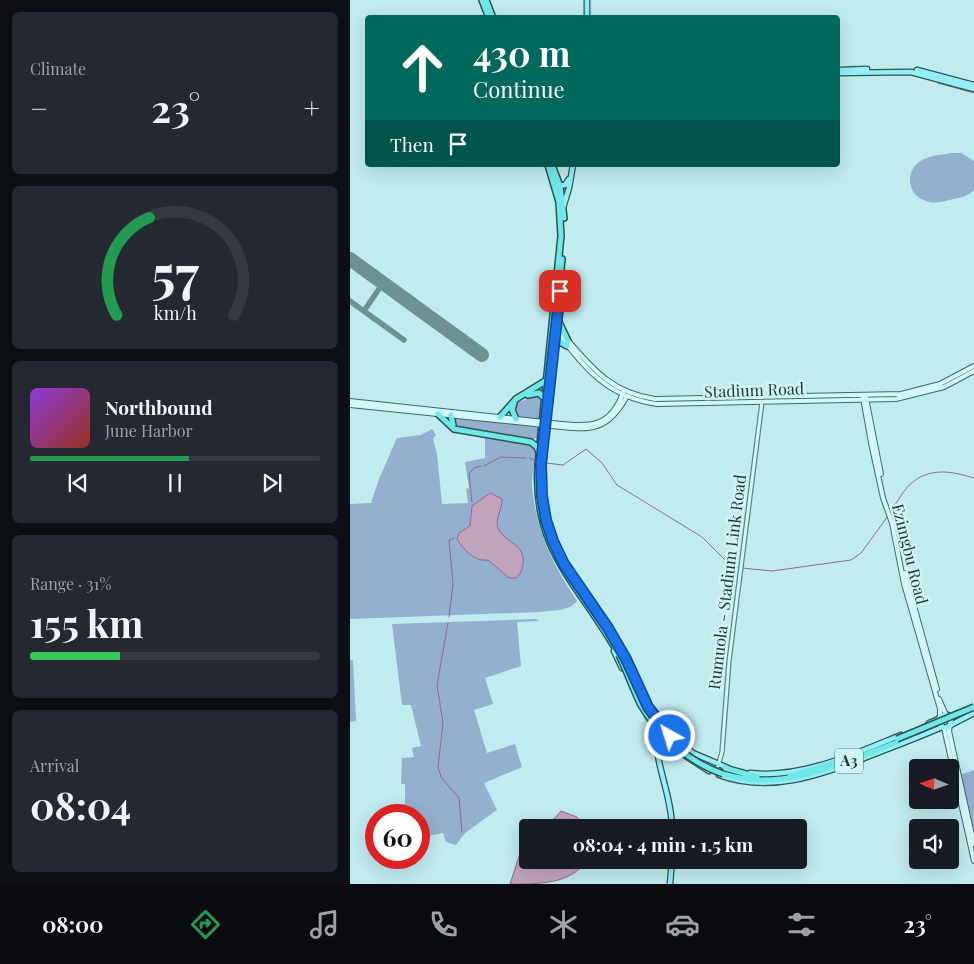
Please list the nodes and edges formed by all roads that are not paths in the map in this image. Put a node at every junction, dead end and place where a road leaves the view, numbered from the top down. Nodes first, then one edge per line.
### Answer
1 (482, 0) edge
2 (486, 0) edge
3 (586, 0) edge
4 (488, 15) edge
5 (492, 15) edge
6 (585, 15) edge
7 (840, 71) edge
8 (974, 87) edge
9 (549, 167) edge
10 (552, 167) edge
11 (572, 167) edge
12 (572, 167) edge
13 (557, 186) junction
14 (563, 208) junction
15 (558, 320) junction
16 (557, 330) junction
17 (568, 343) junction
18 (554, 346) junction
19 (974, 366) edge
20 (974, 371) edge
21 (547, 379) junction
22 (626, 393) junction
23 (865, 398) junction
24 (544, 401) junction
25 (762, 402) junction
26 (350, 403) edge
27 (438, 414) junction
28 (451, 415) junction
29 (500, 417) junction
30 (516, 419) junction
31 (535, 423) junction
32 (542, 430) junction
33 (539, 455) junction
34 (891, 516) junction
35 (603, 626) junction
36 (974, 708) edge
37 (946, 715) junction
38 (939, 718) junction
39 (660, 722) junction
40 (950, 725) junction
41 (652, 726) junction
42 (943, 727) junction
43 (670, 734) junction
44 (657, 737) junction
45 (898, 741) junction
46 (663, 742) junction
47 (675, 749) junction
48 (660, 753) junction
49 (718, 766) junction
50 (725, 771) junction
51 (770, 780) junction
52 (748, 782) junction
53 (672, 819) edge
54 (673, 819) edge
55 (974, 844) edge
56 (974, 861) edge
57 (669, 869) edge
58 (668, 884) edge

1 - 4 highway
2 - 5 highway
3 - 6 main road
7 - 8 main road
9 - 13 highway, A3
10 - 13 highway, A3
11 - 13 main road
12 - 14 main road
13 - 14 highway, A3
13 - 21 highway, A3
14 - 15 highway, A3
15 - 16 highway, A3
15 - 17 highway
16 - 17 main road, Stadium Road
16 - 18 highway, A3
17 - 18 highway
17 - 22 main road, Stadium Road
18 - 35 highway, A3
19 - 23 main road, Stadium Road
20 - 23 main road, Stadium Road
21 - 24 highway, A3
21 - 29 highway
22 - 23 main road, Stadium Road
22 - 25 main road, Stadium Road
22 - 31 main road, bridge
23 - 25 main road, Stadium Road
23 - 34 main road, Ezimgbu Road
24 - 30 highway
24 - 32 highway, A3
25 - 49 street, Rumuola - Stadium Link Road
26 - 27 main road
26 - 29 main road
27 - 28 main road
27 - 33 highway
28 - 31 main road
28 - 32 highway
29 - 30 main road
30 - 31 main road
32 - 33 highway, A3
33 - 35 highway, A3
34 - 37 main road, Ezimgbu Road
34 - 38 main road, Ezimgbu Road
35 - 39 main road
35 - 41 main road
35 - 50 highway, A3, bridge
36 - 37 main road
36 - 40 main road
36 - 45 highway, A3, bridge
37 - 38 main road
37 - 40 main road
38 - 42 main road
38 - 50 main road
39 - 41 main road
39 - 43 main road
40 - 42 main road
40 - 55 main road
41 - 44 main road
42 - 52 main road
42 - 56 main road
43 - 46 main road
43 - 49 main road
44 - 46 main road
44 - 53 main road
45 - 50 highway, A3
45 - 51 highway, A3
46 - 47 main road
46 - 48 main road
47 - 48 main road
47 - 52 main road
48 - 54 main road
49 - 50 main road
50 - 51 highway, A3
51 - 52 highway
57 - 58 main road

